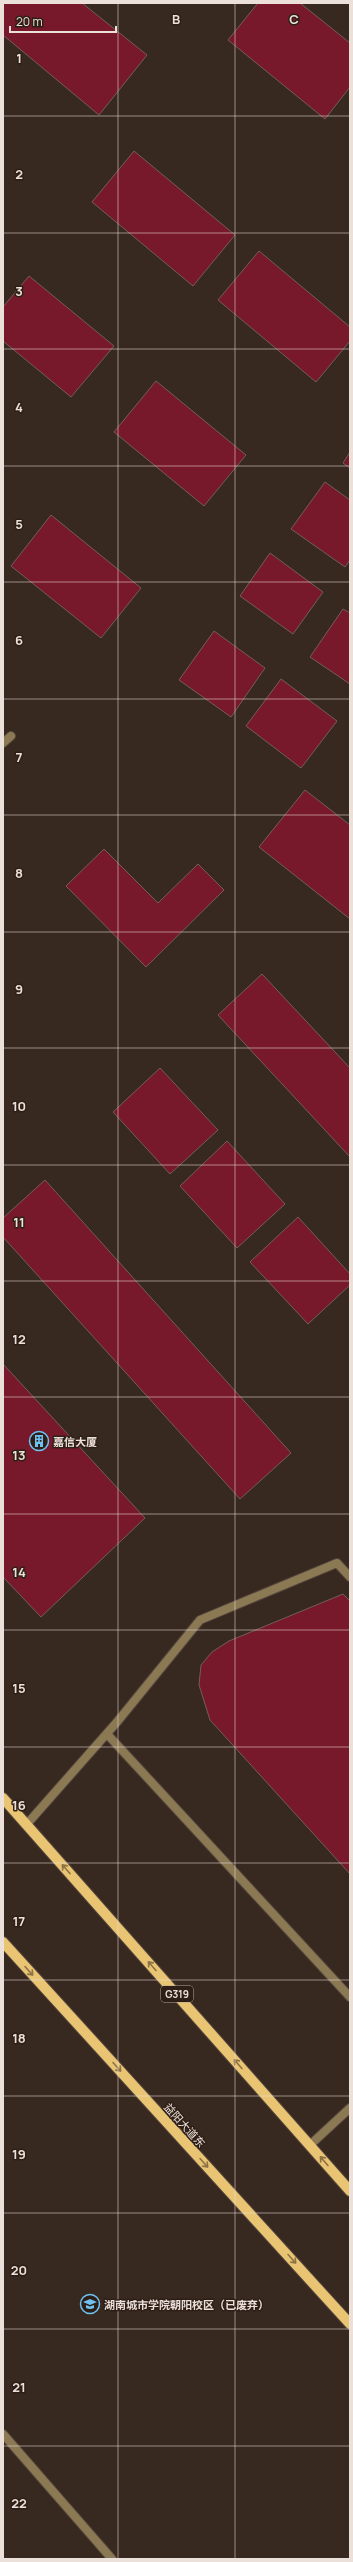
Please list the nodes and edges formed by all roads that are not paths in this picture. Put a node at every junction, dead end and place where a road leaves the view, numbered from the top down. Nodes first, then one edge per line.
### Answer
1 (11, 736) dead end
2 (3, 743) edge
3 (350, 1577) edge
4 (107, 1734) junction
5 (3, 1798) edge
6 (27, 1824) junction
7 (3, 1942) edge
8 (350, 1997) edge
9 (350, 2108) edge
10 (310, 2145) junction
11 (350, 2190) edge
12 (350, 2324) edge
13 (3, 2434) edge
14 (112, 2559) edge

1 - 2 street
3 - 4 street
4 - 6 street
4 - 8 street
5 - 6 main road, G319
10 -> 6 main road, G319
7 -> 12 main road, 益阳大道东
9 - 10 street
11 -> 10 main road, G319
13 - 14 street

